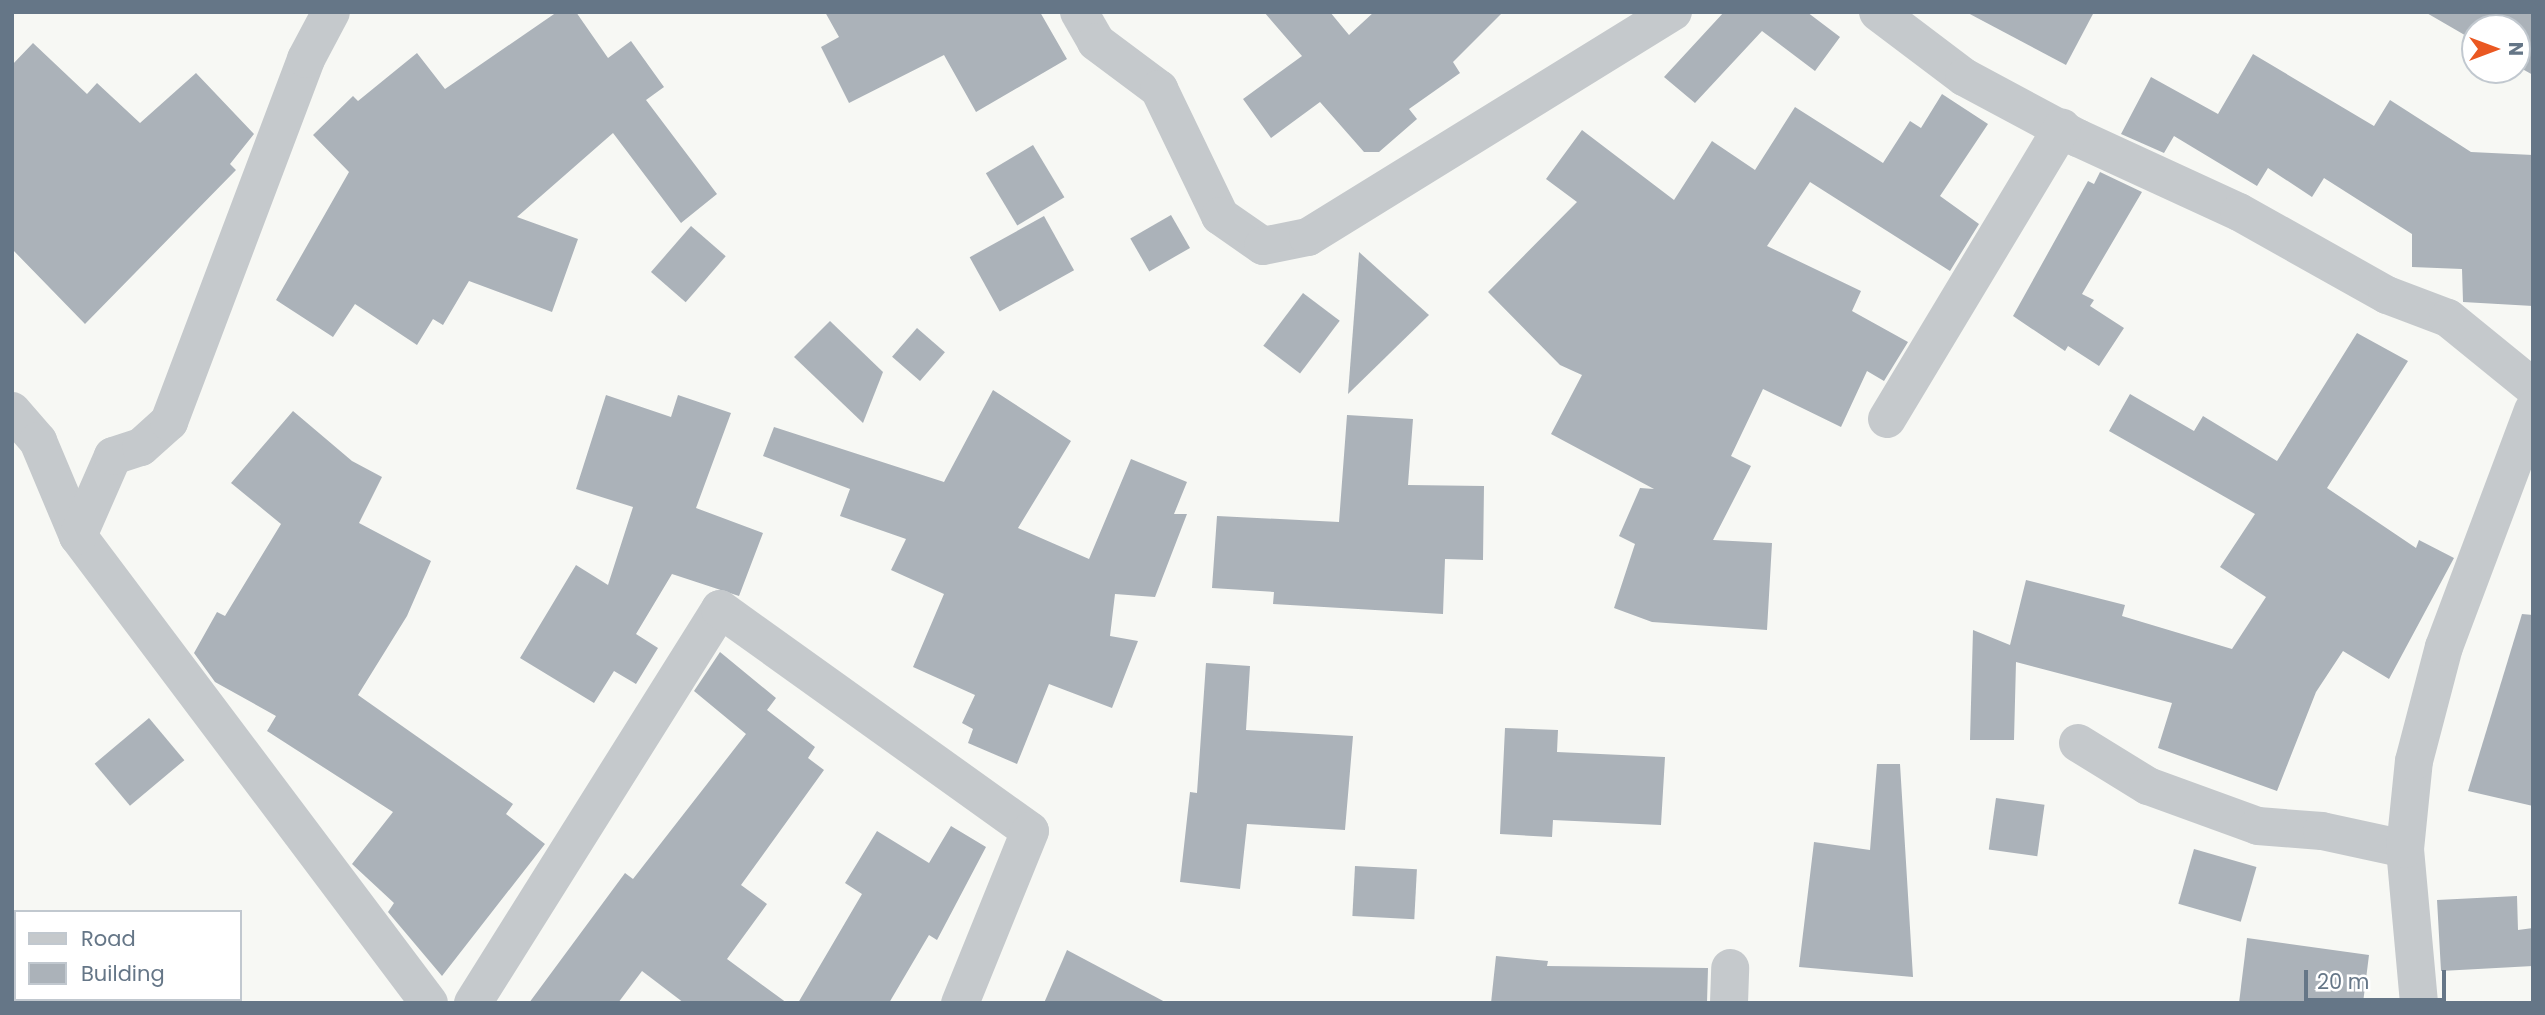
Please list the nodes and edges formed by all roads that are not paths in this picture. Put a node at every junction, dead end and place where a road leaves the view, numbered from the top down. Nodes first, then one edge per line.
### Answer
1 (331, 12) edge
2 (1079, 12) edge
3 (1673, 12) edge
4 (1878, 12) edge
5 (2062, 128) junction
6 (2533, 387) edge
7 (2533, 410) edge
8 (12, 411) edge
9 (1887, 419) dead end
10 (78, 536) junction
11 (2078, 743) dead end
12 (2404, 849) junction
13 (429, 1003) edge
14 (473, 1003) edge
15 (960, 1003) edge
16 (2419, 1003) edge

1 - 10 street
2 - 3 street
4 - 5 street
5 - 6 street
5 - 9 street
7 - 12 street
8 - 10 street
10 - 13 street
11 - 12 street
12 - 16 street
14 - 15 street

